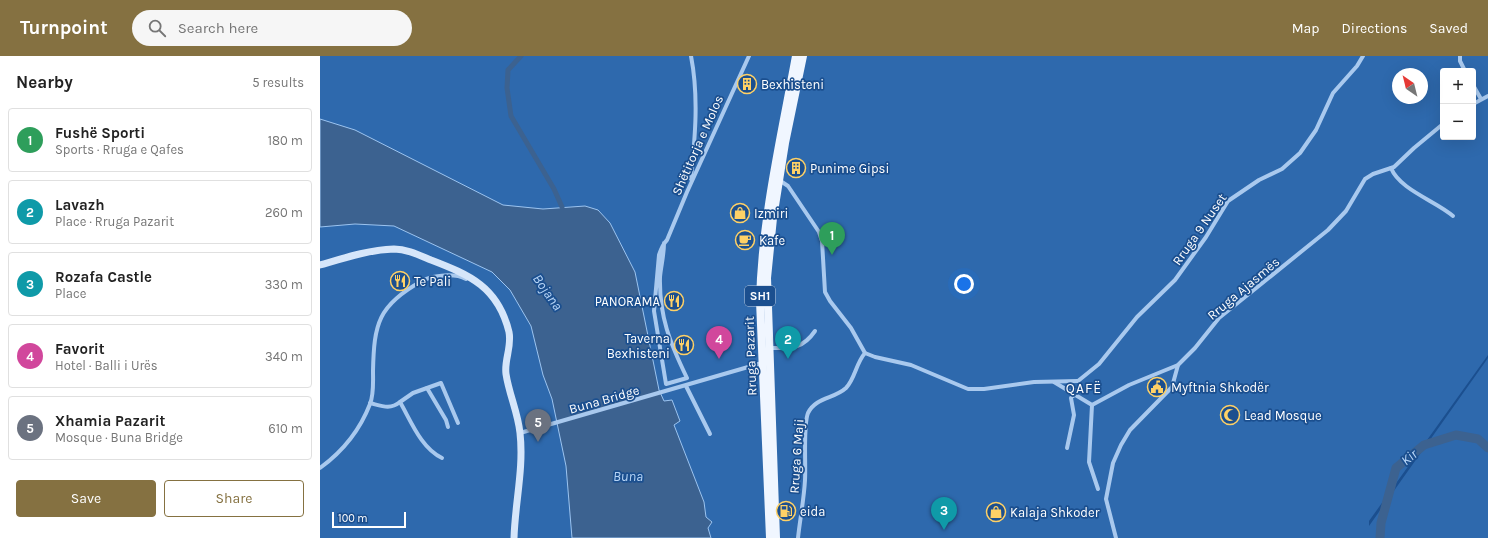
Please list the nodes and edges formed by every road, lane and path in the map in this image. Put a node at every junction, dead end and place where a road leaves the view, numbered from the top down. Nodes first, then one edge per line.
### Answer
1 (691, 56) edge
2 (749, 56) edge
3 (796, 56) edge
4 (803, 56) edge
5 (1363, 56) edge
6 (1460, 56) edge
7 (1464, 68) edge
8 (1476, 90) edge
9 (1488, 96) edge
10 (1482, 99) junction
11 (1476, 102) edge
12 (1440, 127) edge
13 (1391, 168) junction
14 (779, 180) junction
15 (691, 183) junction
16 (1453, 216) dead end
17 (664, 243) junction
18 (320, 265) edge
19 (487, 290) junction
20 (815, 331) dead end
21 (769, 348) junction
22 (865, 353) junction
23 (762, 364) junction
24 (1178, 364) junction
25 (1078, 381) junction
26 (1054, 382) junction
27 (686, 386) junction
28 (428, 388) junction
29 (400, 402) junction
30 (370, 403) junction
31 (1092, 405) junction
32 (458, 423) dead end
33 (448, 427) dead end
34 (520, 433) junction
35 (710, 434) dead end
36 (1067, 448) dead end
37 (442, 458) dead end
38 (320, 468) edge
39 (1098, 489) dead end
40 (514, 538) edge
41 (770, 538) edge
42 (776, 538) edge
43 (798, 538) edge
44 (1116, 538) edge

1 - 15 street
2 - 15 street, Shëtitorja e Molos
3 - 23 main road, Rruga Pazarit / SH1
4 - 14 main road, Rruga Pazarit / SH1
5 - 25 street, Rruga 9 Nuset
6 - 7 street
8 - 10 street
9 - 10 street
10 - 11 street
12 - 13 street, Rruga Ajasmës
13 - 16 street
13 - 24 street, Rruga Ajasmës
14 - 21 main road, Rruga Pazarit / SH1
14 - 22 street
15 - 17 street, Shëtitorja e Molos
17 - 17 street, Shëtitorja e Molos
18 - 19 main road
19 - 30 street
19 - 34 main road
20 - 21 street, Rruga Pazarit
21 - 42 main road, Rruga Pazarit / SH1
22 - 26 street
22 - 43 street, Rruga 6 Maji
23 - 27 street, Buna Bridge
23 - 41 main road, Rruga Pazarit / SH1
24 - 31 street, Rruga Ajasmës
24 - 44 street
25 - 26 street
25 - 36 street, bridge
26 - 31 street
27 - 34 street, Buna Bridge
27 - 35 street
28 - 29 street
28 - 32 street
28 - 33 street
29 - 30 street
29 - 37 street
30 - 38 street
31 - 39 street
34 - 40 main road

